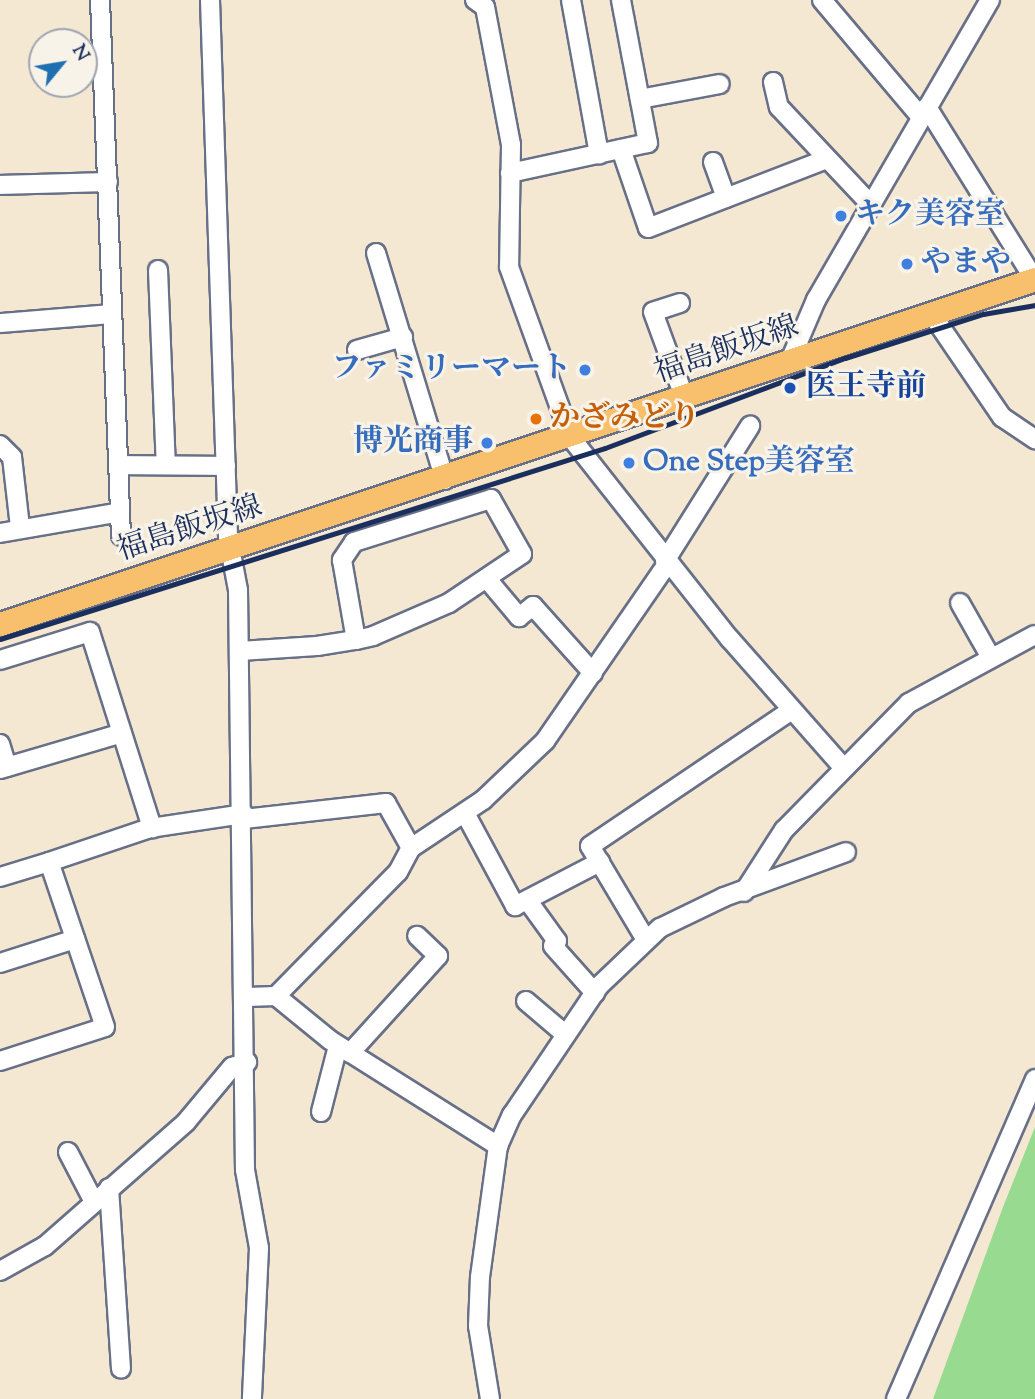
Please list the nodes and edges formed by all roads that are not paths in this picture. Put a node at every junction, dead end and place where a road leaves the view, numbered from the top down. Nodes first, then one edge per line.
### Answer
1 (100, 0) edge
2 (210, 0) edge
3 (475, 0) edge
4 (571, 0) edge
5 (621, 0) edge
6 (822, 0) edge
7 (990, 0) edge
8 (773, 82) dead end
9 (720, 84) dead end
10 (640, 99) junction
11 (924, 112) junction
12 (621, 149) junction
13 (599, 154) junction
14 (827, 159) junction
15 (713, 162) dead end
16 (510, 173) junction
17 (108, 182) junction
18 (0, 185) edge
19 (726, 198) junction
20 (870, 204) junction
21 (376, 253) dead end
22 (158, 270) dead end
23 (1034, 279) edge
24 (680, 303) dead end
25 (931, 313) junction
26 (112, 314) junction
27 (0, 323) edge
28 (403, 337) junction
29 (357, 350) dead end
30 (789, 363) junction
31 (685, 399) junction
32 (750, 426) dead end
33 (570, 438) junction
34 (1035, 439) edge
35 (0, 444) edge
36 (119, 465) junction
37 (166, 465) junction
38 (226, 466) junction
39 (445, 480) junction
40 (120, 512) junction
41 (20, 527) junction
42 (0, 533) edge
43 (121, 537) dead end
44 (233, 550) junction
45 (666, 562) junction
46 (487, 579) junction
47 (960, 603) dead end
48 (0, 624) edge
49 (1035, 635) edge
50 (356, 639) junction
51 (240, 651) junction
52 (990, 656) junction
53 (0, 660) edge
54 (593, 673) junction
55 (790, 711) junction
56 (122, 733) junction
57 (0, 744) edge
58 (4, 768) edge
59 (843, 768) junction
60 (466, 813) junction
61 (244, 816) junction
62 (152, 828) junction
63 (411, 848) junction
64 (846, 852) dead end
65 (49, 862) junction
66 (600, 862) junction
67 (0, 877) edge
68 (744, 892) junction
69 (528, 901) junction
70 (417, 936) dead end
71 (75, 939) junction
72 (646, 940) junction
73 (0, 963) edge
74 (595, 993) junction
75 (276, 996) junction
76 (247, 997) junction
77 (526, 1000) dead end
78 (566, 1035) junction
79 (344, 1049) junction
80 (0, 1061) edge
81 (247, 1062) junction
82 (1035, 1079) edge
83 (321, 1112) dead end
84 (498, 1146) junction
85 (68, 1152) dead end
86 (109, 1188) junction
87 (94, 1202) junction
88 (0, 1271) edge
89 (121, 1369) dead end
90 (252, 1399) edge
91 (490, 1399) edge
92 (896, 1399) edge

1 - 17 street
2 - 38 street
3 - 16 street
4 - 13 street
5 - 10 street
6 - 11 street
7 - 11 street
8 - 14 street
9 - 10 street
10 - 12 street
11 - 20 street
11 - 23 street
12 - 13 street
12 - 19 street
13 - 16 street
14 - 19 street
14 - 20 street
15 - 19 street
16 - 33 street
17 - 18 street
17 - 26 street
20 - 30 street
21 - 28 street
22 - 37 street
23 - 25 main road, 福島飯坂線
24 - 31 street
25 - 30 main road, 福島飯坂線
25 - 34 street
26 - 27 street
26 - 36 street
28 - 29 street
28 - 39 street
30 - 31 main road, 福島飯坂線
31 - 33 main road, 福島飯坂線
32 - 45 street
33 - 39 main road, 福島飯坂線
33 - 45 street
35 - 41 street
36 - 37 street
36 - 40 street
37 - 38 street
38 - 44 street
39 - 44 main road, 福島飯坂線
40 - 41 street
40 - 43 street
41 - 42 street
44 - 48 main road, 福島飯坂線
44 - 51 street
45 - 54 street
45 - 55 street
46 - 50 street
46 - 50 street
46 - 54 street
47 - 52 street
49 - 52 street
50 - 51 street
51 - 61 street
52 - 59 street
53 - 56 street
54 - 60 street
55 - 59 street
55 - 66 street
56 - 58 street
56 - 62 street
57 - 58 street
59 - 68 street
60 - 63 street
60 - 69 street
61 - 62 street
61 - 63 street
61 - 76 street
62 - 65 street
63 - 75 street
64 - 68 street
65 - 67 street
65 - 71 street
66 - 69 street
66 - 72 street
68 - 72 street
69 - 74 street
70 - 79 street
71 - 73 street
71 - 80 street
72 - 74 street
74 - 78 street
75 - 76 street
75 - 79 street
76 - 81 street
77 - 78 street
78 - 84 street
79 - 83 street
79 - 84 street
81 - 86 street
81 - 90 street
82 - 92 street
84 - 91 street
85 - 87 street
86 - 87 street
86 - 89 street
87 - 88 street

